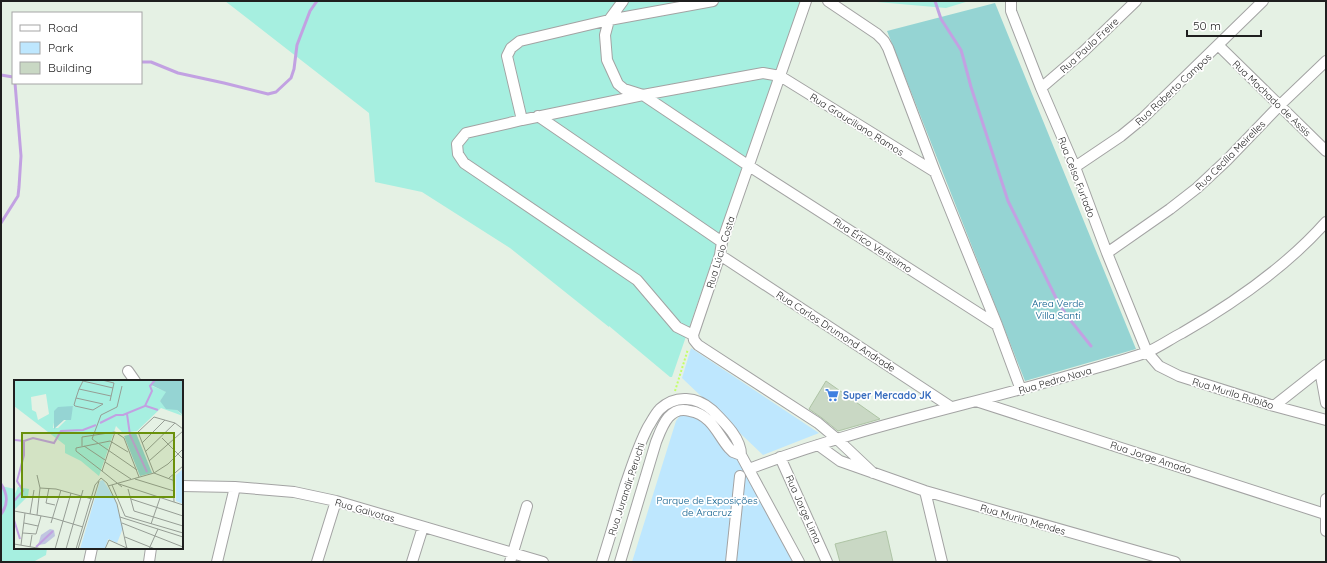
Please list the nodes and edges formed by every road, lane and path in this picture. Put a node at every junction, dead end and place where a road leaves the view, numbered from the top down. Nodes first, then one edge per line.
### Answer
1 (623, 1) edge
2 (714, 1) edge
3 (806, 1) edge
4 (828, 1) edge
5 (1011, 1) edge
6 (1136, 1) edge
7 (1263, 1) edge
8 (609, 20) junction
9 (1218, 46) junction
10 (1326, 62) edge
11 (780, 76) junction
12 (1041, 88) junction
13 (643, 95) junction
14 (1279, 106) junction
15 (538, 116) junction
16 (522, 120) junction
17 (1326, 151) edge
18 (749, 166) junction
19 (1075, 167) junction
20 (935, 172) junction
21 (1326, 222) edge
22 (722, 242) junction
23 (1107, 253) junction
24 (720, 255) junction
25 (997, 325) junction
26 (693, 335) junction
27 (1147, 352) junction
28 (1323, 367) edge
29 (128, 370) dead end
30 (135, 380) edge
31 (1021, 390) junction
32 (976, 401) junction
33 (672, 402) junction
34 (1326, 403) edge
35 (1274, 406) junction
36 (951, 407) junction
37 (1326, 420) edge
38 (837, 439) junction
39 (818, 445) junction
40 (742, 455) junction
41 (780, 457) junction
42 (749, 469) junction
43 (873, 473) junction
44 (740, 476) dead end
45 (183, 486) edge
46 (235, 487) junction
47 (925, 491) junction
48 (1326, 499) edge
49 (336, 501) junction
50 (527, 506) dead end
51 (1325, 514) edge
52 (423, 527) junction
53 (1326, 530) edge
54 (92, 549) edge
55 (151, 549) edge
56 (511, 558) edge
57 (89, 562) edge
58 (149, 562) edge
59 (217, 562) edge
60 (317, 562) edge
61 (412, 562) edge
62 (543, 562) edge
63 (602, 562) edge
64 (620, 562) edge
65 (731, 562) edge
66 (799, 562) edge
67 (827, 562) edge
68 (942, 562) edge
69 (1175, 562) edge

1 - 8 street
2 - 8 street
3 - 11 street, Rua Lúcio Costa
4 - 20 street
5 - 12 street, Rua Celso Furtado
6 - 12 street, Rua Paulo Freire
7 - 9 street, Rua Roberto Campos
8 - 13 street
8 - 16 street
9 - 14 street, Rua Machado de Assis
9 - 19 street, Rua Roberto Campos
10 - 14 street, Rua Cecília Meirelles
11 - 13 street
11 - 18 street, Rua Lúcio Costa
11 - 20 street, Rua Grauciliano Ramos
12 - 19 street, Rua Celso Furtado
13 - 15 street
13 - 18 street, Rua Érico Veríssimo
14 - 17 street, Rua Machado de Assis
14 - 23 street, Rua Cecília Meirelles
15 - 16 street
15 - 22 street
16 - 26 street
18 - 22 street, Rua Lúcio Costa
18 - 25 street, Rua Érico Veríssimo
19 - 23 street, Rua Celso Furtado
20 - 25 street
21 - 27 street, Rua Pedro Nava
22 - 24 street, Rua Lúcio Costa
23 - 27 street, Rua Celso Furtado
24 - 26 street, Rua Lúcio Costa
24 - 36 street, Rua Carlos Drumond Andrade
25 - 31 street
26 - 33 path
26 - 38 street
27 - 31 street, Rua Pedro Nava
27 - 35 street, Rua Murilo Rubião
28 - 34 street
28 - 35 street
29 - 30 street
31 - 32 street, Rua Pedro Nava
32 - 36 street, Rua Pedro Nava
32 - 51 street, Rua Jorge Amado
33 - 40 street, Rua Jurandir Peruchi
33 - 63 street, Rua Jurandir Peruchi
35 - 37 street, Rua Murilo Rubião
36 - 38 street, Rua Pedro Nava
38 - 39 street, Rua Pedro Nava
38 - 43 street, Rua Murilo Mendes
39 - 41 street, Rua Pedro Nava
39 - 43 street, Rua Murilo Mendes
40 - 42 street, Rua Jurandir Peruchi
40 - 64 street, Rua Jurandir Peruchi
41 - 42 street, Rua Pedro Nava
41 - 67 street, Rua Jorge Lima
42 - 66 street, Rua Jurandir Peruchi
43 - 47 street, Rua Murilo Mendes
44 - 65 street
45 - 46 street, Rua Gaivotas
46 - 49 street, Rua Gaivotas
46 - 59 street
47 - 68 street
47 - 69 street, Rua Murilo Mendes
48 - 51 street
49 - 52 street, Rua Gaivotas
49 - 60 street
50 - 56 street
51 - 53 street
52 - 56 street, Rua Gaivotas
52 - 61 street
54 - 57 street
55 - 58 street
56 - 62 street, Rua Gaivotas

